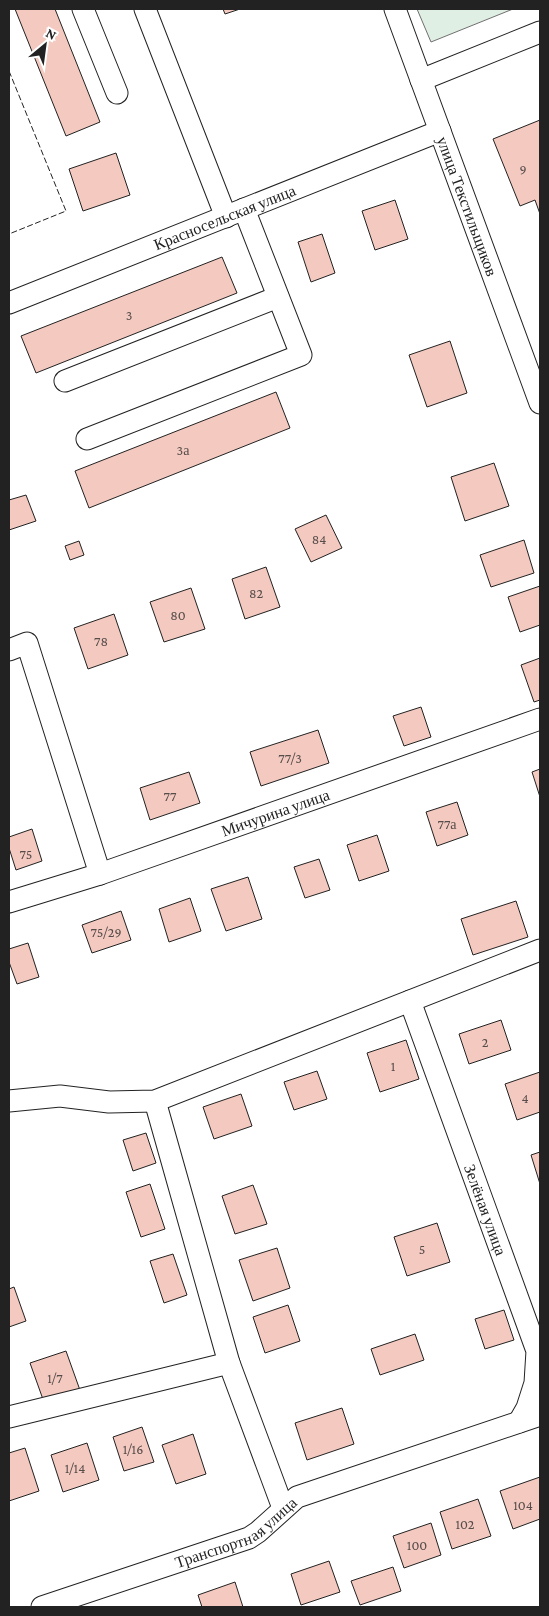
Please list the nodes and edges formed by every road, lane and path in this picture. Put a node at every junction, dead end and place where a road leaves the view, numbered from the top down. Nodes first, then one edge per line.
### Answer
1 (83, 9) edge
2 (146, 9) edge
3 (395, 9) edge
4 (540, 32) edge
5 (421, 80) junction
6 (117, 92) dead end
7 (440, 131) junction
8 (235, 213) junction
9 (278, 297) junction
10 (9, 303) edge
11 (65, 381) dead end
12 (538, 392) edge
13 (87, 439) dead end
14 (18, 646) edge
15 (540, 719) edge
16 (100, 874) junction
17 (9, 902) edge
18 (540, 950) edge
19 (410, 1001) junction
20 (9, 1101) edge
21 (155, 1101) junction
22 (229, 1363) junction
23 (540, 1415) edge
24 (9, 1417) edge
25 (519, 1422) junction
26 (283, 1508) junction
27 (42, 1607) edge

1 - 6 street
2 - 8 street
3 - 5 street, улица Текстильщиков
4 - 5 street
5 - 7 street, улица Текстильщиков
7 - 8 street, Красносельская улица
7 - 12 street, улица Текстильщиков
8 - 9 street
8 - 10 street, Красносельская улица
9 - 11 street
9 - 13 street
14 - 16 street
15 - 16 street, Мичурина улица
16 - 17 street, Мичурина улица
18 - 19 street
19 - 21 street
19 - 25 street, Зелёная улица
20 - 21 street
21 - 22 street
22 - 24 street
22 - 26 street
23 - 25 street, Транспортная улица
25 - 26 street, Транспортная улица
26 - 27 street, Транспортная улица

